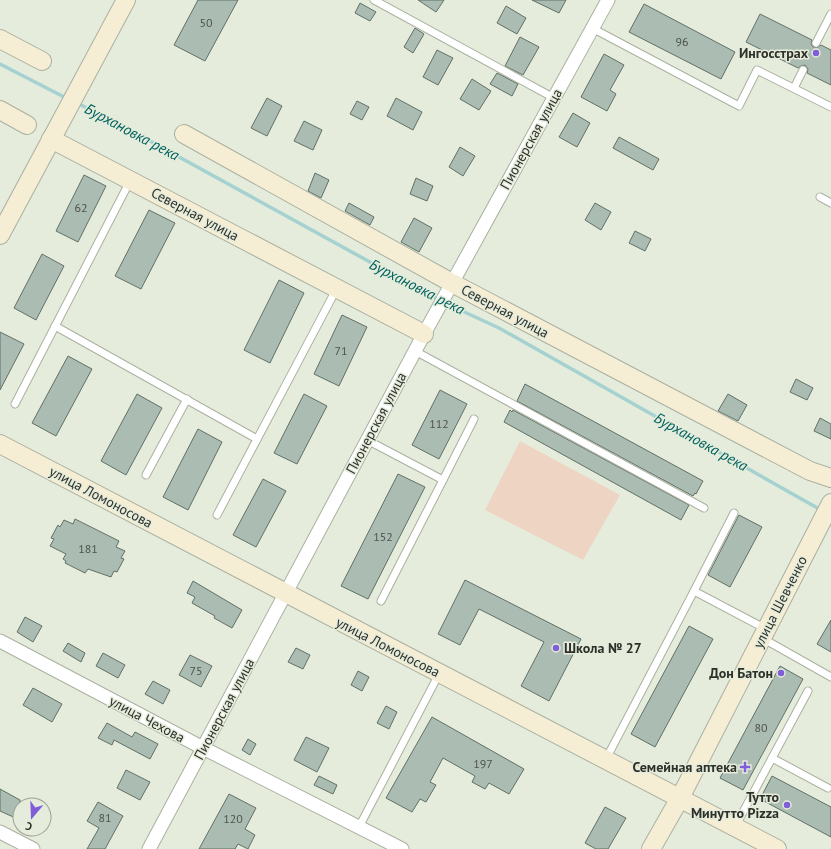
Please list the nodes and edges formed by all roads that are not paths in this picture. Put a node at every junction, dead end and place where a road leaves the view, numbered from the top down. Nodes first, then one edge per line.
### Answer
1 (126, 0) edge
2 (374, 0) edge
3 (608, 0) edge
4 (831, 14) edge
5 (592, 28) junction
6 (0, 39) edge
7 (816, 43) dead end
8 (42, 61) dead end
9 (803, 70) dead end
10 (794, 88) junction
11 (554, 98) junction
12 (831, 107) edge
13 (0, 110) edge
14 (27, 125) dead end
15 (184, 134) dead end
16 (51, 139) junction
17 (130, 181) junction
18 (820, 197) dead end
19 (831, 203) edge
20 (0, 236) edge
21 (452, 283) junction
22 (337, 288) junction
23 (55, 326) junction
24 (424, 334) junction
25 (415, 351) junction
26 (187, 400) junction
27 (15, 404) dead end
28 (474, 419) dead end
29 (257, 439) junction
30 (367, 440) junction
31 (0, 444) edge
32 (146, 475) dead end
33 (831, 478) edge
34 (443, 480) junction
35 (831, 503) edge
36 (704, 508) dead end
37 (734, 513) dead end
38 (217, 515) dead end
39 (694, 591) junction
40 (285, 594) junction
41 (381, 600) dead end
42 (764, 634) junction
43 (0, 641) edge
44 (440, 674) junction
45 (831, 677) edge
46 (808, 691) dead end
47 (203, 748) junction
48 (772, 758) junction
49 (606, 760) junction
50 (828, 788) dead end
51 (680, 798) junction
52 (359, 827) junction
53 (735, 827) junction
54 (0, 832) edge
55 (33, 849) edge
56 (149, 849) edge
57 (402, 849) edge
58 (651, 849) edge
59 (777, 849) edge

1 - 16 street
2 - 11 lane
3 - 5 street, Пионерская улица
4 - 7 lane
5 - 10 lane
5 - 11 street, Пионерская улица
6 - 8 street
9 - 10 lane
10 - 12 lane
11 - 21 street, Пионерская улица
13 - 14 street
15 - 21 street, Северная улица
16 - 17 street, Северная улица
16 - 20 street
17 - 22 street, Северная улица
17 - 23 lane
18 - 19 lane
21 - 24 street, Пионерская улица
21 - 33 street, Северная улица
22 - 24 street, Северная улица
22 - 29 lane
23 - 26 lane
23 - 27 lane
24 - 25 street, Пионерская улица
25 - 30 street, Пионерская улица
25 - 36 lane
26 - 29 lane
26 - 32 lane
28 - 34 lane
29 - 38 lane
30 - 34 lane
30 - 40 street, Пионерская улица
31 - 40 street, улица Ломоносова
34 - 41 lane
35 - 42 street, улица Шевченко
37 - 39 lane
39 - 42 lane
39 - 49 lane
40 - 44 street, улица Ломоносова
40 - 47 street, Пионерская улица
42 - 45 lane
42 - 51 street, улица Шевченко
43 - 47 street, улица Чехова
44 - 49 street, улица Ломоносова
44 - 52 lane
46 - 48 lane
47 - 52 street, улица Чехова
47 - 56 street, Пионерская улица
48 - 50 lane
48 - 53 lane
49 - 51 street, улица Ломоносова
51 - 53 street, улица Ломоносова
51 - 58 street, улица Шевченко
52 - 57 street, улица Чехова
53 - 59 street, улица Ломоносова
54 - 55 street

